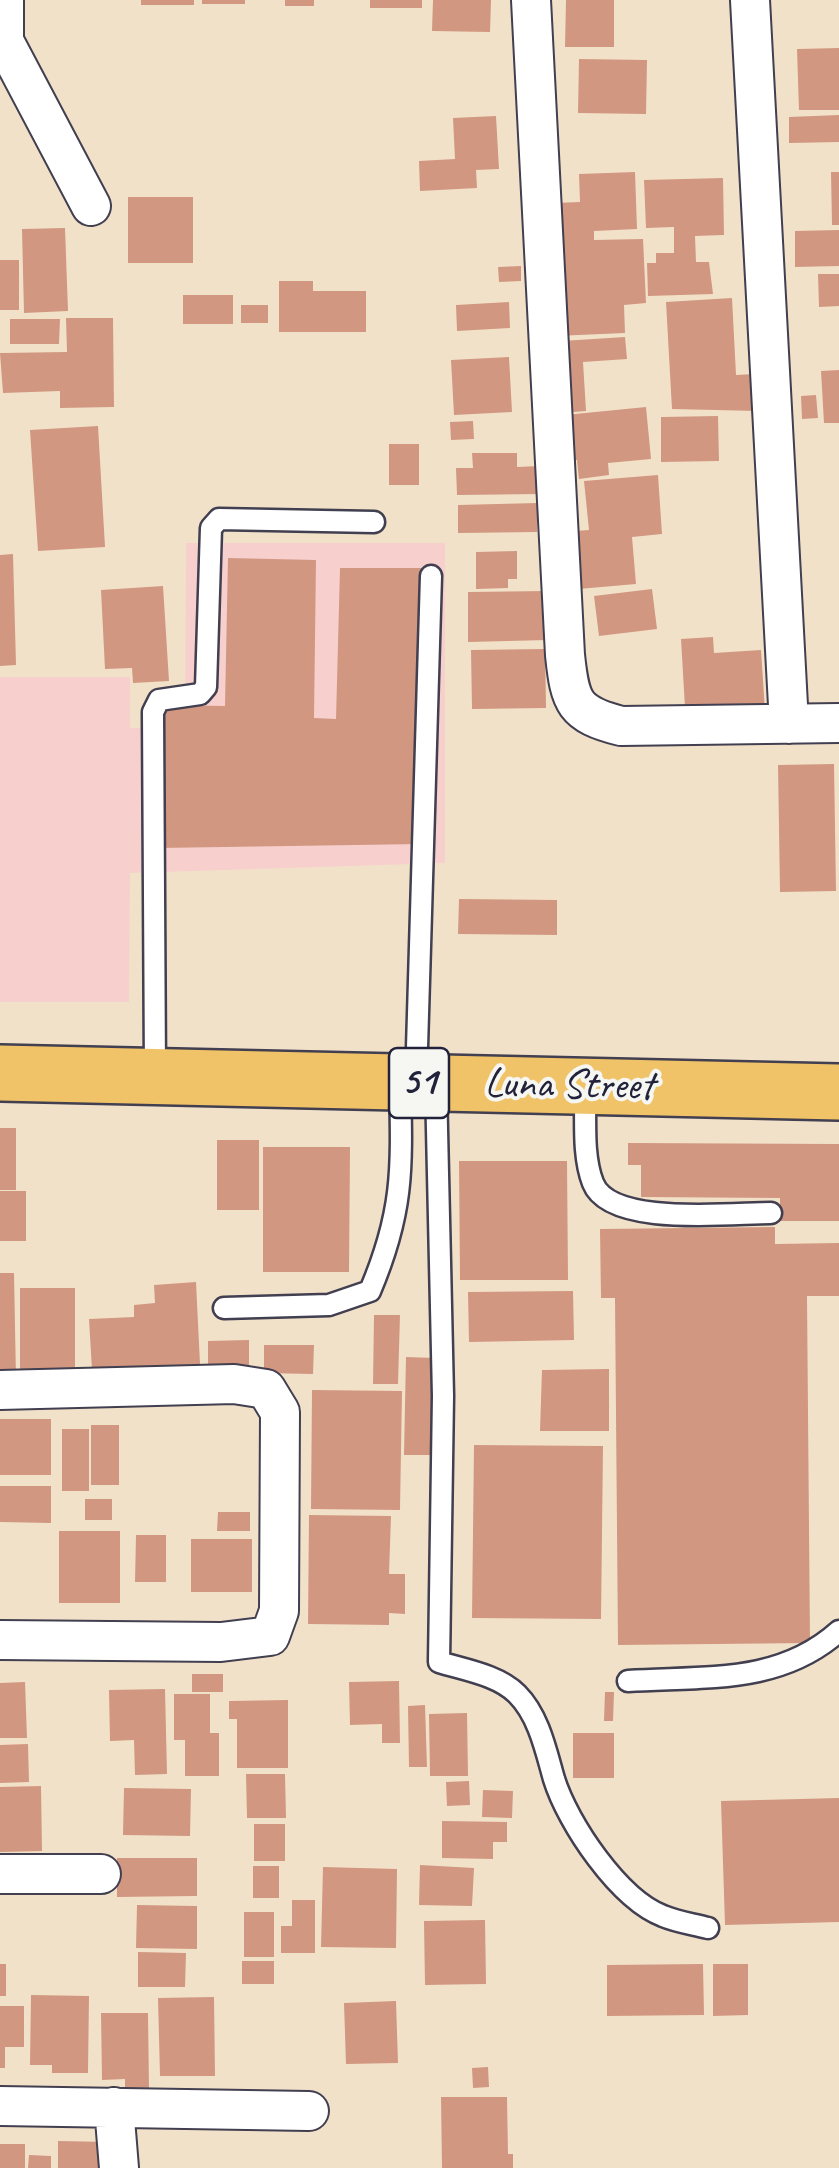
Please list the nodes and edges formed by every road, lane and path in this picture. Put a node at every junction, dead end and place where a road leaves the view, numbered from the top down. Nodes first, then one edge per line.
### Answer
1 (4, 0) edge
2 (531, 0) edge
3 (750, 0) edge
4 (91, 206) dead end
5 (374, 522) dead end
6 (431, 576) dead end
7 (839, 723) edge
8 (790, 724) junction
9 (0, 1073) edge
10 (155, 1078) junction
11 (417, 1083) junction
12 (585, 1086) junction
13 (839, 1092) edge
14 (771, 1213) dead end
15 (224, 1308) dead end
16 (0, 1390) edge
17 (839, 1631) edge
18 (0, 1640) edge
19 (628, 1681) dead end
20 (0, 1874) edge
21 (101, 1874) dead end
22 (708, 1928) dead end
23 (0, 2106) edge
24 (114, 2107) junction
25 (309, 2111) dead end
26 (120, 2168) edge

1 - 4 street
2 - 8 street
3 - 8 street
5 - 10 lane
6 - 11 lane
7 - 8 street
9 - 10 main road, Luna Street / 51
10 - 11 main road, Luna Street / 51
11 - 12 main road, Luna Street / 51
11 - 15 lane
11 - 22 lane
12 - 13 main road, Luna Street / 51
12 - 14 lane
16 - 18 street
17 - 19 lane
20 - 21 street
23 - 24 street
24 - 25 street
24 - 26 street

